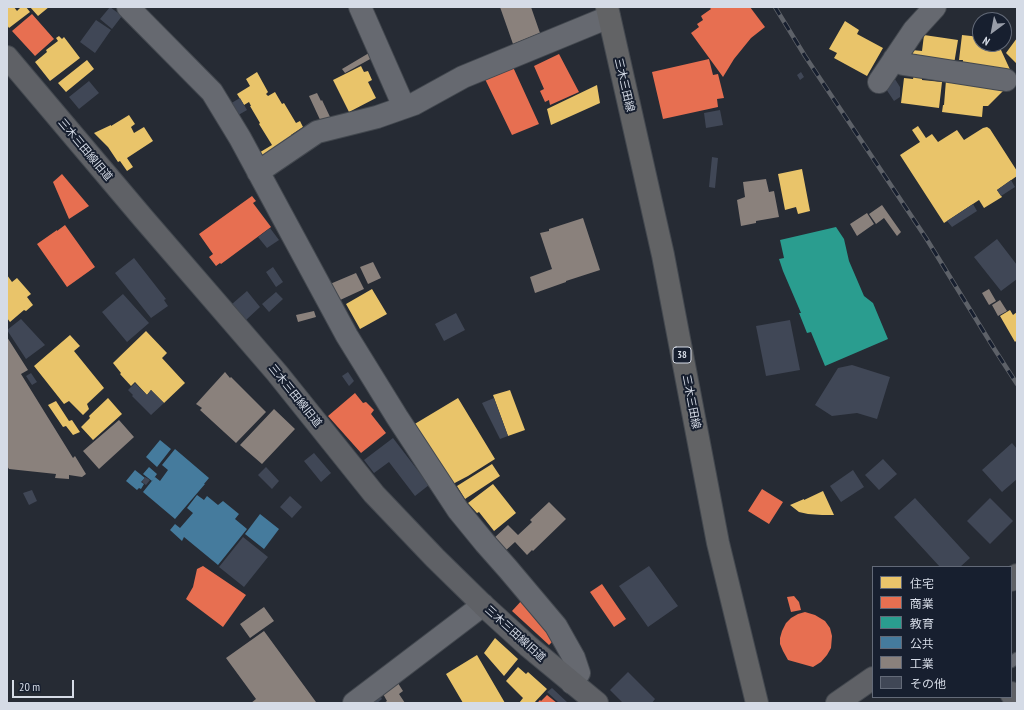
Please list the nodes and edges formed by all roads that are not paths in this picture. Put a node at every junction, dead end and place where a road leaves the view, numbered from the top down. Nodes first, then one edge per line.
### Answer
1 (128, 7) edge
2 (360, 7) edge
3 (935, 7) edge
4 (608, 12) edge
5 (894, 59) junction
6 (10, 67) edge
7 (1006, 80) dead end
8 (879, 82) dead end
9 (404, 107) junction
10 (258, 172) junction
11 (482, 605) junction
12 (872, 679) edge
13 (572, 683) junction
14 (354, 703) edge
15 (597, 703) edge
16 (757, 703) edge
17 (837, 703) edge

1 - 10 street
2 - 9 street
3 - 5 street
4 - 9 street
4 - 16 main road, 三木三田線 / 38
5 - 7 street
5 - 8 street
6 - 11 street, 三木三田線旧道
9 - 10 street
10 - 13 street
11 - 13 street, 三木三田線旧道
11 - 14 street
12 - 17 street
13 - 15 street, 三木三田線旧道

